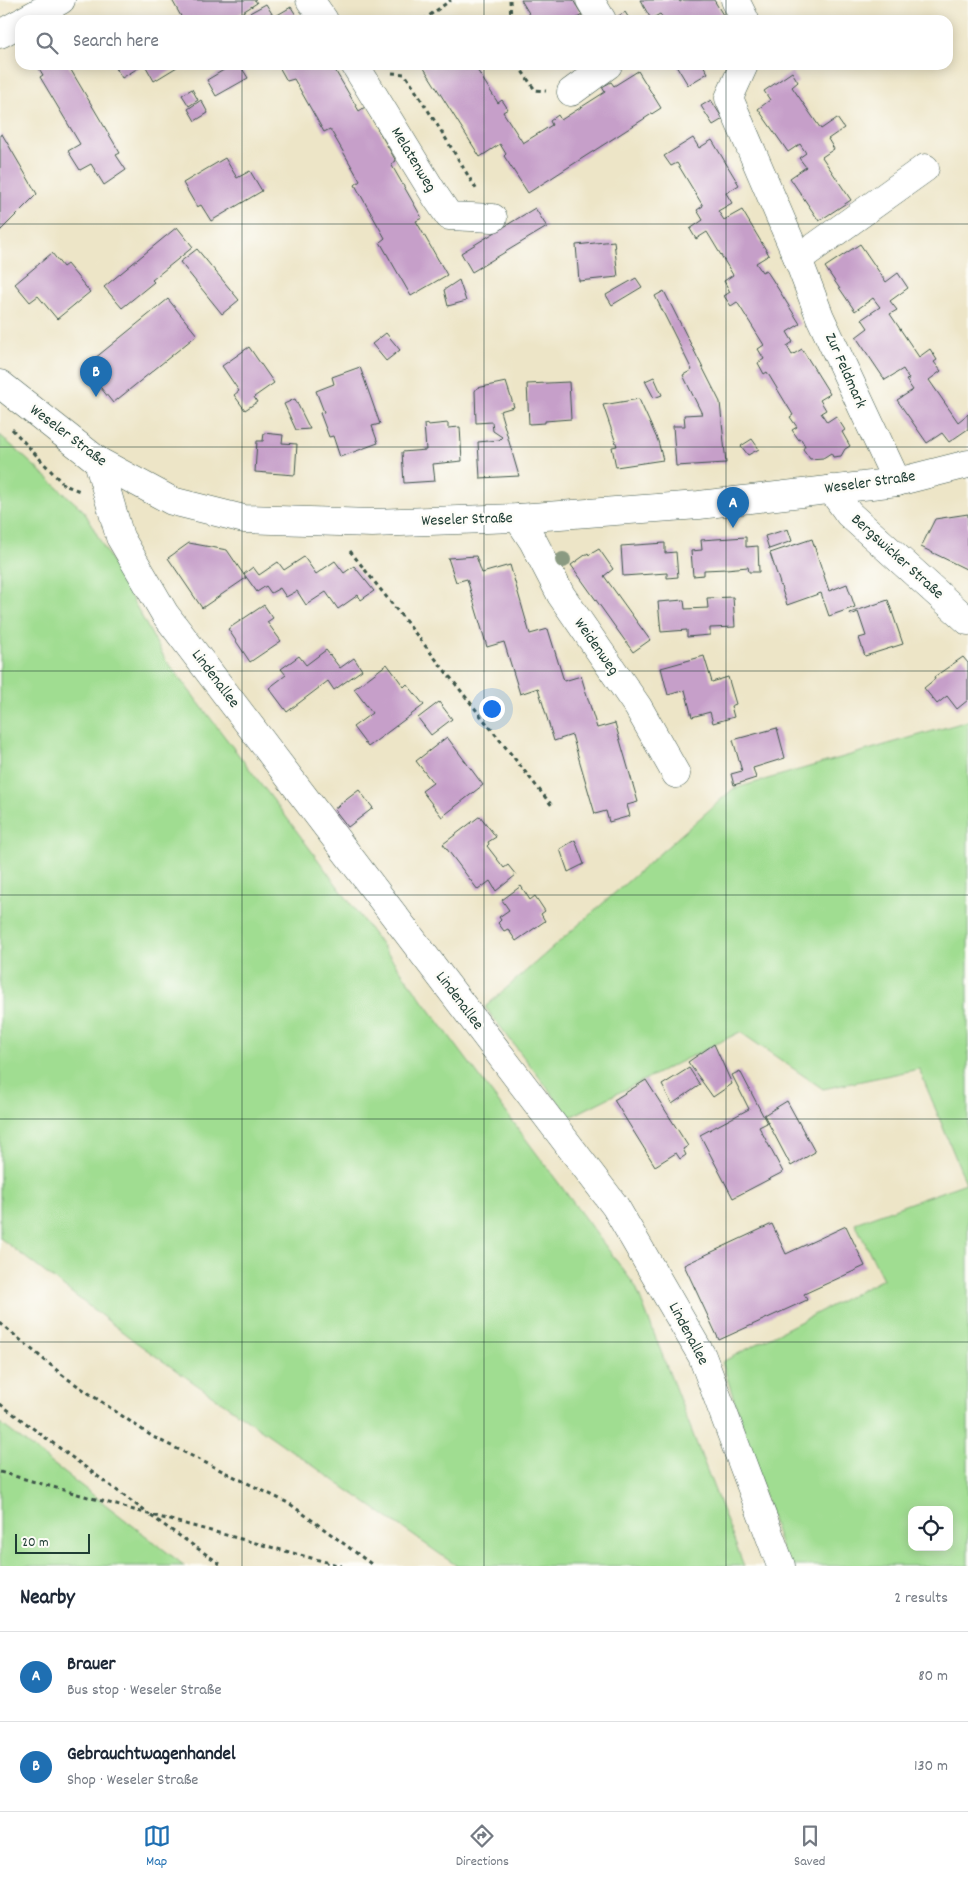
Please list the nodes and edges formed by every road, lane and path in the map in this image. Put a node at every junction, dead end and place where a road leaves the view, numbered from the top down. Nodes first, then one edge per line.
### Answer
1 (61, 0) edge
2 (310, 0) edge
3 (451, 0) edge
4 (510, 0) edge
5 (590, 0) edge
6 (736, 0) edge
7 (34, 15) edge
8 (320, 15) edge
9 (431, 15) edge
10 (511, 15) edge
11 (599, 15) edge
12 (743, 15) edge
13 (15, 26) edge
14 (0, 34) edge
15 (358, 70) edge
16 (390, 70) dead end
17 (521, 70) edge
18 (601, 70) edge
19 (742, 70) edge
20 (571, 92) joint
21 (925, 168) dead end
22 (493, 218) joint
23 (798, 259) junction
24 (0, 384) edge
25 (7, 425) dead end
26 (98, 461) junction
27 (968, 464) edge
28 (897, 482) junction
29 (831, 489) junction
30 (108, 498) junction
31 (518, 518) junction
32 (350, 551) dead end
33 (968, 622) edge
34 (676, 774) dead end
35 (553, 807) dead end
36 (0, 1324) edge
37 (0, 1404) edge
38 (0, 1472) edge
39 (148, 1514) junction
40 (223, 1566) edge
41 (341, 1566) edge
42 (374, 1566) edge
43 (781, 1566) edge

1 - 7 street
2 - 8 street
3 - 9 path
4 - 10 path
5 - 11 street
6 - 12 street
13 - 14 street
15 - 22 street, Melatenweg
16 - 22 path
17 - 20 path
18 - 20 street
19 - 23 street, Zur Feldmark
21 - 23 street
23 - 28 street, Zur Feldmark
24 - 26 street, Weseler Straße
25 - 30 path
26 - 30 street, Lindenallee
26 - 31 street, Weseler Straße
27 - 28 street, Weseler Straße
28 - 29 street, Weseler Straße
29 - 31 street, Weseler Straße
29 - 33 street, Bergswicker Straße
30 - 43 street, Lindenallee
31 - 34 street, Weidenweg
32 - 35 path
36 - 42 path
37 - 39 path
38 - 39 path
39 - 40 path
39 - 41 path

